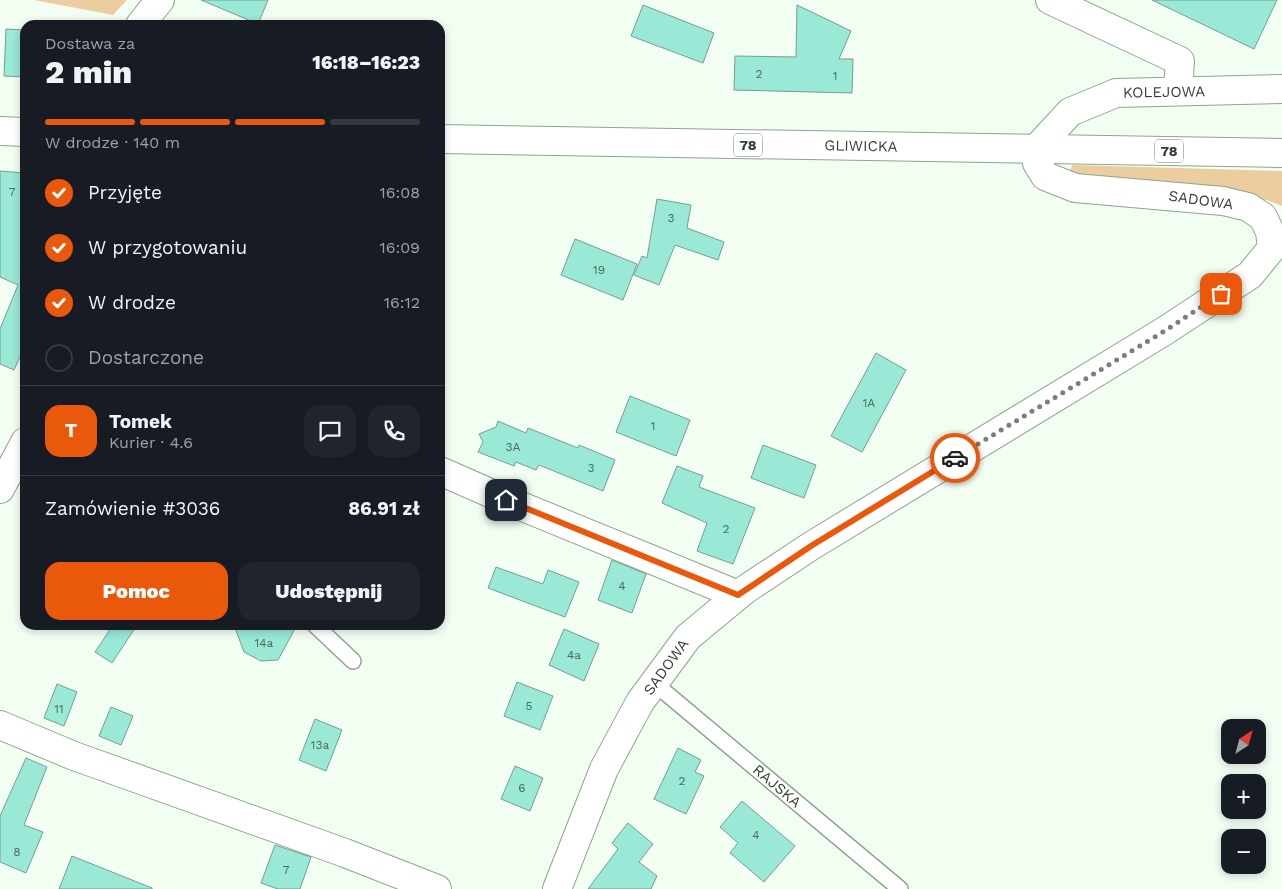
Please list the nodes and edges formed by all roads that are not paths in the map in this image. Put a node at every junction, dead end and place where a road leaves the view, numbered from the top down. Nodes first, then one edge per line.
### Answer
1 (160, 0) edge
2 (1050, 0) edge
3 (144, 20) edge
4 (1282, 89) edge
5 (1178, 91) junction
6 (0, 131) edge
7 (20, 132) edge
8 (445, 140) edge
9 (1036, 149) junction
10 (1282, 153) edge
11 (20, 451) edge
12 (445, 473) edge
13 (0, 489) edge
14 (738, 595) junction
15 (321, 630) edge
16 (353, 661) dead end
17 (654, 683) junction
18 (0, 725) edge
19 (437, 889) edge
20 (557, 889) edge
21 (900, 889) edge

1 - 3 street
2 - 5 street
4 - 5 street, KOLEJOWA
5 - 9 street, KOLEJOWA
6 - 7 street
8 - 9 street, GLIWICKA / 78
9 - 10 street, GLIWICKA / 78
9 - 14 street, SADOWA
11 - 13 street
12 - 14 street
14 - 17 street, SADOWA
15 - 16 lane
17 - 20 street, SADOWA
17 - 21 lane, RAJSKA
18 - 19 street

